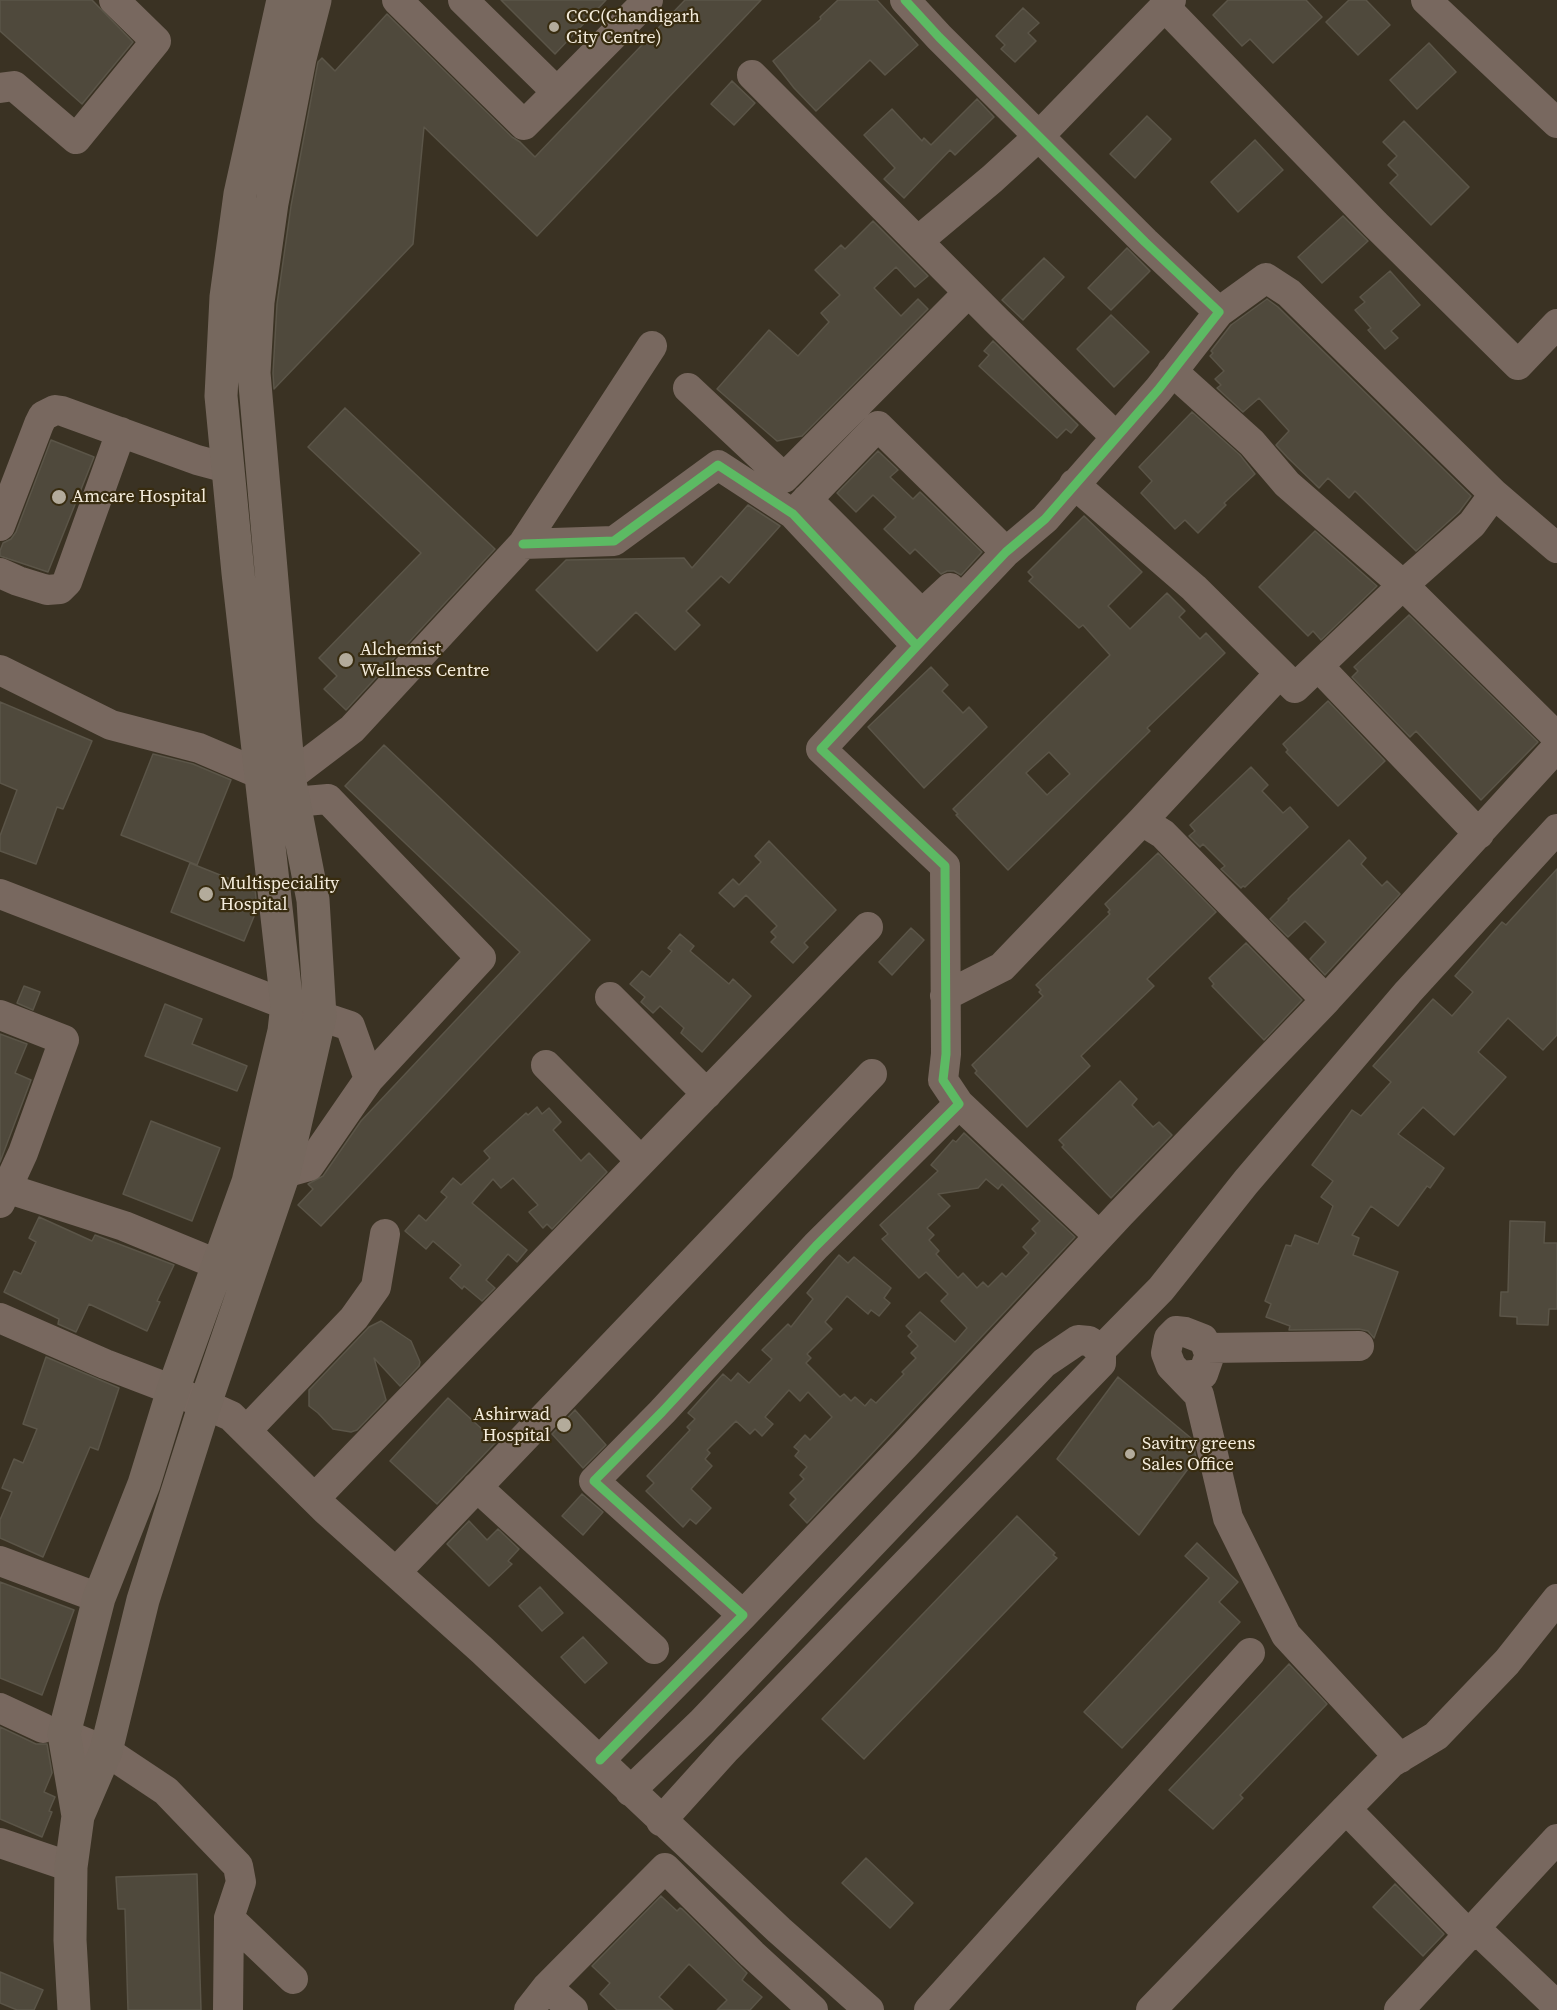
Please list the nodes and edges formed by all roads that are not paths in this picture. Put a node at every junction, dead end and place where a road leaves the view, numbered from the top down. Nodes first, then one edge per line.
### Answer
1 (114, 0) edge
2 (282, 0) edge
3 (315, 0) edge
4 (397, 0) edge
5 (463, 0) edge
6 (648, 0) edge
7 (904, 0) edge
8 (1168, 2) edge
9 (1438, 4) edge
10 (752, 75) dead end
11 (0, 88) edge
12 (557, 92) junction
13 (1557, 123) edge
14 (1039, 136) junction
15 (918, 241) junction
16 (968, 292) junction
17 (1220, 312) junction
18 (1557, 324) edge
19 (652, 346) dead end
20 (1172, 371) junction
21 (688, 388) dead end
22 (121, 432) junction
23 (1116, 437) junction
24 (262, 467) junction
25 (227, 473) junction
26 (1074, 484) junction
27 (1494, 494) junction
28 (800, 506) junction
29 (0, 526) edge
30 (523, 544) junction
31 (1002, 547) junction
32 (1557, 549) edge
33 (0, 573) edge
34 (1403, 585) junction
35 (917, 646) junction
36 (1318, 667) junction
37 (0, 670) edge
38 (1280, 673) junction
39 (1557, 736) edge
40 (1557, 747) edge
41 (281, 784) junction
42 (1142, 821) junction
43 (1557, 829) edge
44 (1479, 834) junction
45 (0, 894) edge
46 (868, 927) dead end
47 (945, 996) junction
48 (610, 997) dead end
49 (1326, 1000) junction
50 (287, 1005) junction
51 (0, 1015) edge
52 (320, 1016) junction
53 (546, 1065) dead end
54 (872, 1074) dead end
55 (369, 1079) junction
56 (707, 1094) junction
57 (959, 1104) junction
58 (641, 1161) junction
59 (284, 1173) junction
60 (3, 1196) edge
61 (385, 1234) dead end
62 (1099, 1236) junction
63 (219, 1265) junction
64 (1136, 1315) junction
65 (0, 1318) edge
66 (1169, 1338) junction
67 (1359, 1346) dead end
68 (1207, 1348) junction
69 (1101, 1350) junction
70 (1182, 1376) junction
71 (173, 1390) junction
72 (205, 1404) junction
73 (246, 1431) junction
74 (477, 1487) junction
75 (315, 1498) junction
76 (0, 1561) edge
77 (397, 1571) junction
78 (99, 1598) junction
79 (1557, 1599) edge
80 (743, 1615) junction
81 (654, 1649) dead end
82 (1250, 1653) dead end
83 (0, 1708) edge
84 (53, 1731) junction
85 (106, 1751) junction
86 (600, 1760) junction
87 (1396, 1761) junction
88 (630, 1791) junction
89 (1346, 1809) junction
90 (78, 1816) junction
91 (661, 1821) junction
92 (1557, 1839) edge
93 (2, 1850) edge
94 (70, 1867) junction
95 (229, 1918) junction
96 (1473, 1932) junction
97 (817, 1965) junction
98 (292, 1979) dead end
99 (547, 1987) junction
100 (793, 2004) edge
101 (1557, 2006) edge
102 (74, 2010) edge
103 (228, 2010) edge
104 (529, 2010) edge
105 (573, 2010) edge
106 (869, 2010) edge
107 (929, 2010) edge
108 (1151, 2010) edge
109 (1399, 2010) edge

1 - 11 street
2 - 25 main road
3 - 24 main road
4 - 12 street
5 - 12 street
6 - 12 street
7 - 14 street
8 - 14 street
8 - 18 street
9 - 13 street
10 - 15 street
14 - 15 street
14 - 17 street
15 - 16 street
16 - 21 street
16 - 23 street
17 - 20 street
17 - 27 street
19 - 30 street
20 - 23 street
20 - 34 street
22 - 25 street
22 - 29 street
22 - 33 street
23 - 26 street
24 - 25 main road
24 - 41 main road
25 - 41 main road
26 - 31 street
26 - 38 street
27 - 32 street
27 - 34 street
28 - 30 street
28 - 31 street
28 - 31 street
28 - 35 street
30 - 41 street
31 - 35 street
34 - 36 street
34 - 39 street
35 - 47 street
36 - 38 street
36 - 44 street
37 - 41 street
38 - 42 street
40 - 44 street
41 - 50 main road
41 - 52 main road
41 - 55 street
42 - 47 street
42 - 49 street
43 - 64 street
44 - 49 street
45 - 50 street
46 - 56 street
47 - 57 street
48 - 56 street
49 - 62 street
50 - 52 street
50 - 63 main road
51 - 60 street
52 - 55 street
52 - 59 main road
53 - 58 street
54 - 74 street
55 - 59 street
56 - 58 street
57 - 62 street
57 - 80 street
58 - 75 street
59 - 72 main road
60 - 63 street
61 - 73 street
62 - 80 street
63 - 71 main road
64 - 66 street
64 - 69 street
65 - 71 street
66 - 68 street
66 - 70 street
67 - 68 street
68 - 70 street
69 - 88 street
69 - 91 street
70 - 87 street
71 - 72 street
71 - 78 main road
72 - 73 street
72 - 85 main road
73 - 75 street
74 - 77 street
74 - 81 street
75 - 77 street
76 - 78 street
77 - 86 street
78 - 84 main road
79 - 87 street
80 - 86 street
82 - 107 street
83 - 84 street
84 - 85 street
84 - 90 main road
85 - 90 main road
85 - 95 street
86 - 88 street
87 - 89 street
88 - 91 street
89 - 96 street
89 - 108 street
90 - 94 main road
91 - 97 street
92 - 96 street
93 - 94 street
94 - 102 main road
95 - 98 street
95 - 103 street
96 - 101 street
96 - 109 street
97 - 100 street
97 - 106 street
99 - 100 street
99 - 104 street
99 - 105 street

